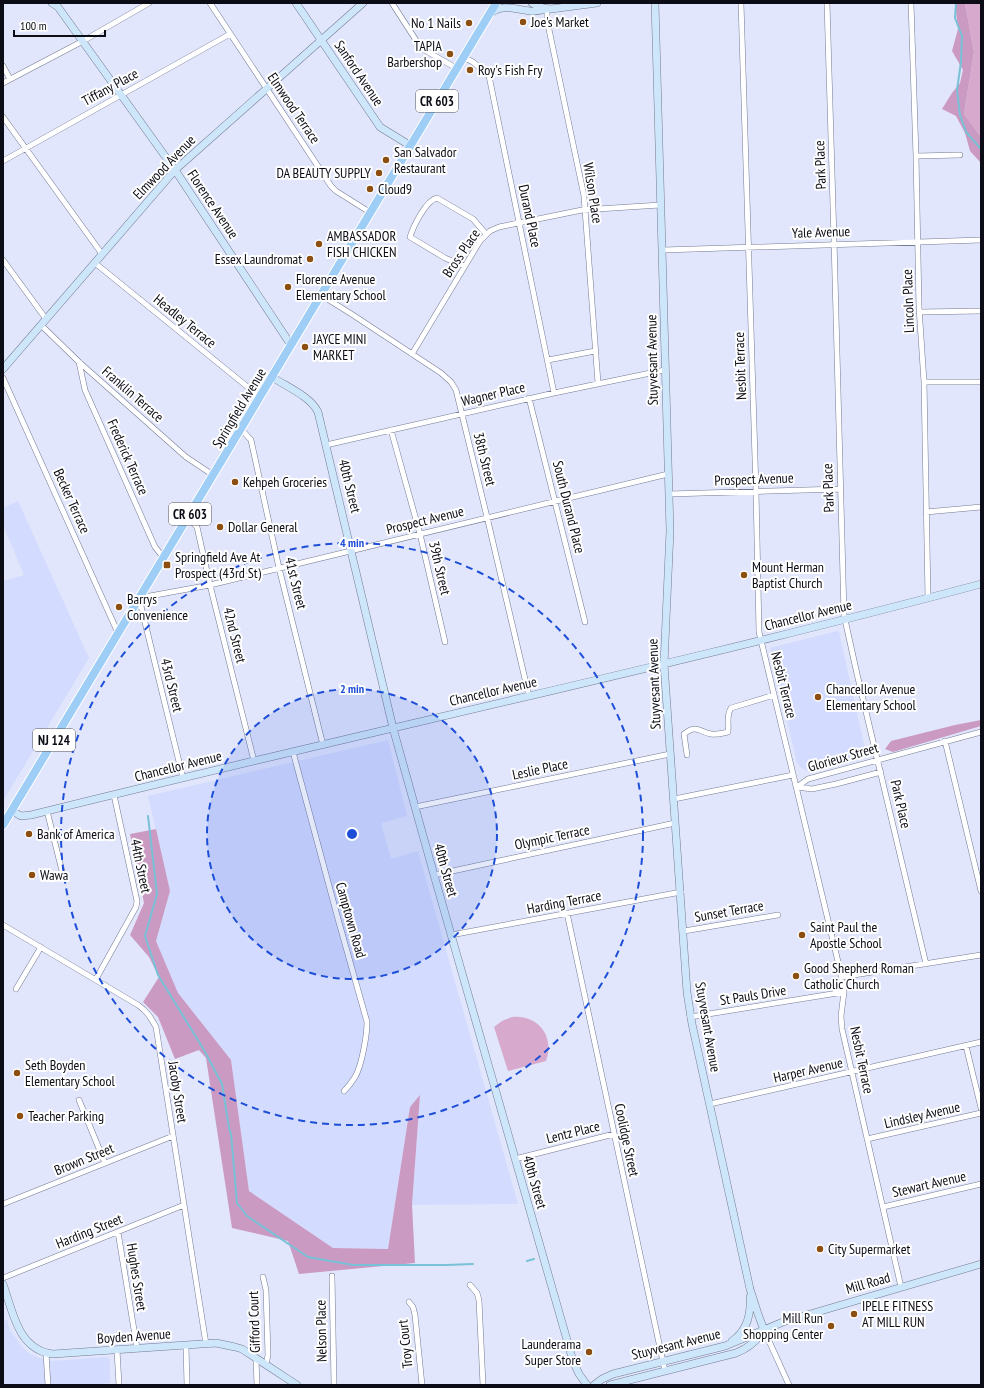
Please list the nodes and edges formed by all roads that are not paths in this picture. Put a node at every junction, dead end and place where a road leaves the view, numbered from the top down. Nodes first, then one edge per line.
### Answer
1 (52, 3) edge
2 (149, 3) edge
3 (210, 3) edge
4 (296, 3) edge
5 (363, 3) edge
6 (392, 3) edge
7 (496, 3) edge
8 (532, 3) edge
9 (596, 3) edge
10 (654, 3) edge
11 (741, 3) edge
12 (827, 3) edge
13 (911, 3) edge
14 (547, 9) junction
15 (489, 14) junction
16 (230, 34) junction
17 (321, 40) junction
18 (83, 41) junction
19 (464, 57) junction
20 (3, 66) edge
21 (456, 68) junction
22 (10, 79) junction
23 (3, 83) edge
24 (266, 89) junction
25 (121, 95) junction
26 (3, 117) edge
27 (411, 146) junction
28 (25, 148) junction
29 (960, 155) dead end
30 (916, 156) junction
31 (3, 161) edge
32 (175, 170) junction
33 (660, 205) junction
34 (586, 210) junction
35 (371, 212) junction
36 (519, 223) junction
37 (486, 234) junction
38 (981, 240) edge
39 (918, 242) junction
40 (834, 244) junction
41 (748, 247) junction
42 (662, 250) junction
43 (102, 254) junction
44 (3, 260) edge
45 (95, 262) junction
46 (464, 266) junction
47 (321, 295) junction
48 (981, 311) edge
49 (920, 312) junction
50 (43, 322) junction
51 (291, 345) junction
52 (595, 351) junction
53 (412, 354) junction
54 (548, 360) junction
55 (79, 362) junction
56 (3, 369) edge
57 (665, 370) junction
58 (272, 377) junction
59 (3, 378) edge
60 (924, 382) junction
61 (981, 382) edge
62 (598, 383) junction
63 (554, 393) junction
64 (260, 398) junction
65 (530, 398) junction
66 (462, 414) junction
67 (241, 429) junction
68 (391, 430) junction
69 (326, 445) junction
70 (668, 474) junction
71 (213, 475) junction
72 (840, 488) junction
73 (756, 491) junction
74 (669, 494) junction
75 (555, 502) junction
76 (981, 507) edge
77 (926, 512) junction
78 (487, 517) junction
79 (188, 518) junction
80 (420, 534) junction
81 (352, 550) junction
82 (164, 558) junction
83 (279, 568) junction
84 (981, 584) edge
85 (210, 585) junction
86 (140, 598) junction
87 (928, 598) junction
88 (845, 620) junction
89 (585, 622) dead end
90 (118, 633) junction
91 (760, 641) junction
92 (445, 642) dead end
93 (100, 663) joint
94 (664, 664) junction
95 (774, 695) junction
96 (529, 696) junction
97 (393, 728) junction
98 (981, 732) edge
99 (944, 741) junction
100 (323, 745) junction
101 (294, 752) junction
102 (670, 754) junction
103 (687, 755) dead end
104 (878, 760) junction
105 (254, 761) junction
106 (881, 772) junction
107 (793, 774) junction
108 (183, 778) junction
109 (797, 787) junction
110 (114, 795) junction
111 (674, 798) junction
112 (415, 807) junction
113 (12, 811) junction
114 (47, 811) junction
115 (675, 823) junction
116 (3, 825) edge
117 (62, 871) dead end
118 (434, 875) junction
119 (681, 892) junction
120 (981, 892) edge
121 (566, 913) junction
122 (778, 915) dead end
123 (3, 925) edge
124 (684, 931) junction
125 (451, 935) junction
126 (41, 947) junction
127 (981, 956) edge
128 (926, 964) junction
129 (841, 977) junction
130 (96, 979) junction
131 (16, 989) dead end
132 (844, 992) junction
133 (690, 1017) junction
134 (981, 1042) edge
135 (966, 1046) junction
136 (852, 1072) junction
137 (344, 1091) dead end
138 (79, 1100) dead end
139 (710, 1104) junction
140 (981, 1108) edge
141 (981, 1113) edge
142 (614, 1134) junction
143 (173, 1136) junction
144 (867, 1139) junction
145 (515, 1159) junction
146 (104, 1163) junction
147 (981, 1184) edge
148 (3, 1204) edge
149 (184, 1205) junction
150 (883, 1207) junction
151 (118, 1232) junction
152 (981, 1264) edge
153 (332, 1276) dead end
154 (263, 1277) dead end
155 (3, 1278) edge
156 (3, 1284) edge
157 (470, 1285) dead end
158 (901, 1287) junction
159 (750, 1289) junction
160 (409, 1302) dead end
161 (764, 1330) junction
162 (206, 1344) junction
163 (186, 1346) junction
164 (725, 1346) junction
165 (137, 1348) junction
166 (117, 1350) junction
167 (46, 1353) junction
168 (256, 1359) junction
169 (662, 1361) junction
170 (266, 1365) junction
171 (665, 1372) junction
172 (48, 1385) edge
173 (119, 1385) edge
174 (187, 1385) edge
175 (257, 1385) edge
176 (297, 1385) edge
177 (334, 1385) edge
178 (422, 1385) edge
179 (483, 1385) edge
180 (586, 1385) edge
181 (594, 1385) edge
182 (610, 1385) edge
183 (789, 1385) edge

1 - 18 main road, Florence Avenue
2 - 18 street
3 - 16 street, Elmwood Terrace
4 - 17 main road, Sanford Avenue
5 - 17 main road, Elmwood Avenue
6 - 21 street
7 - 15 main road, Springfield Avenue / CR 603
8 - 14 main road
9 - 14 main road
10 - 33 main road, Stuyvesant Avenue
11 - 41 street, Nesbit Terrace
12 - 40 street, Park Place
13 - 30 street, Lincoln Place
14 - 15 main road
14 - 34 street, Wilson Place
15 - 19 main road, Springfield Avenue / CR 603
16 - 24 street, Elmwood Terrace
16 - 25 street, Tiffany Place
17 - 24 main road, Elmwood Avenue
17 - 27 main road, Sanford Avenue
18 - 22 street
18 - 25 main road, Florence Avenue
19 - 21 main road, Springfield Avenue / CR 603
19 - 36 street, Durand Place
20 - 22 street
21 - 27 main road, Springfield Avenue / CR 603
22 - 23 street
24 - 32 main road, Elmwood Avenue
24 - 35 street, Elmwood Terrace
25 - 28 street, Tiffany Place
25 - 32 main road, Florence Avenue
26 - 28 street
27 - 35 main road, Springfield Avenue / CR 603
28 - 31 street, Tiffany Place
28 - 43 street
29 - 30 street
30 - 39 street, Lincoln Place
32 - 43 main road, Elmwood Avenue
32 - 51 main road, Florence Avenue
33 - 34 street, Bross Place
33 - 42 main road, Stuyvesant Avenue
34 - 36 street, Bross Place
34 - 52 street, Wilson Place
35 - 47 main road, Springfield Avenue / CR 603
36 - 37 street, Bross Place
36 - 54 street, Durand Place
37 - 46 street, Bross Place
37 - 46 street
38 - 39 street, Yale Avenue
39 - 40 street, Yale Avenue
39 - 49 street, Lincoln Place
40 - 41 street, Yale Avenue
40 - 72 street, Park Place
41 - 42 street, Yale Avenue
41 - 73 street, Nesbit Terrace
42 - 57 main road, Stuyvesant Avenue
43 - 45 main road, Elmwood Avenue
44 - 50 street, Franklin Terrace
45 - 50 main road, Elmwood Avenue
45 - 64 street, Headley Terrace
46 - 53 street, Bross Place
47 - 51 main road, Springfield Avenue / CR 603
47 - 53 street, 38th Street
48 - 49 street
49 - 60 street, Lincoln Place
50 - 55 street, Franklin Terrace
50 - 56 main road, Elmwood Avenue
51 - 58 main road, Springfield Avenue / CR 603
52 - 54 street
52 - 62 street, Wilson Place
53 - 66 street, 38th Street
54 - 63 street, Durand Place
55 - 71 street, Franklin Terrace
55 - 82 street, Frederick Terrace
57 - 62 street, Wagner Place
57 - 70 main road, Stuyvesant Avenue
58 - 64 main road, Springfield Avenue / CR 603
58 - 69 main road, 40th Street
59 - 90 street, Becker Terrace
60 - 61 street
60 - 77 street, Lincoln Place
62 - 63 street, Wagner Place
63 - 65 street, Wagner Place
64 - 67 main road, Springfield Avenue / CR 603
65 - 66 street, Wagner Place
65 - 75 street, South Durand Place
66 - 68 street, Wagner Place
66 - 78 street, 38th Street
67 - 71 main road, Springfield Avenue / CR 603
67 - 83 street, 41st Street
68 - 69 street, Wagner Place
68 - 80 street, 39th Street
69 - 81 main road, 40th Street
70 - 74 main road, Stuyvesant Avenue
70 - 75 street, Prospect Avenue
71 - 79 main road, Springfield Avenue / CR 603
72 - 73 street, Prospect Avenue
72 - 88 street, Park Place
73 - 74 street, Prospect Avenue
73 - 91 street, Nesbit Terrace
74 - 94 main road, Stuyvesant Avenue
75 - 78 street, Prospect Avenue
75 - 89 street, South Durand Place
76 - 77 street
77 - 87 street, Lincoln Place
78 - 80 street, Prospect Avenue
78 - 96 street, 38th Street
79 - 82 main road, Springfield Avenue / CR 603
79 - 85 street, 42nd Street
80 - 81 street, Prospect Avenue
80 - 92 street, 39th Street
81 - 83 street, Prospect Avenue
81 - 97 main road, 40th Street
82 - 86 main road, Springfield Avenue / CR 603
83 - 85 street, Prospect Avenue
83 - 100 street, 41st Street
84 - 87 main road, Chancellor Avenue
85 - 86 street, Prospect Avenue
85 - 105 street, 42nd Street
86 - 90 main road, Springfield Avenue / CR 603
86 - 108 street, 43rd Street
87 - 88 main road, Chancellor Avenue
88 - 91 main road, Chancellor Avenue
88 - 104 street, Park Place
90 - 93 main road, Springfield Avenue / CR 603
91 - 94 main road, Chancellor Avenue
91 - 95 street, Nesbit Terrace
93 - 113 main road, Springfield Avenue / NJ 124
94 - 96 main road, Chancellor Avenue
94 - 102 main road, Stuyvesant Avenue
95 - 103 street
95 - 107 street, Nesbit Terrace
96 - 97 main road, Chancellor Avenue
97 - 100 main road, Chancellor Avenue
97 - 112 main road, 40th Street
98 - 99 street, Glorieux Street
99 - 104 street, Glorieux Street
99 - 120 street
100 - 101 main road, Chancellor Avenue
101 - 105 main road, Chancellor Avenue
101 - 137 street, Camptown Road
102 - 111 main road, Stuyvesant Avenue
102 - 112 street, Leslie Place
104 - 106 street, Park Place
104 - 109 street, Glorieux Street
105 - 108 main road, Chancellor Avenue
106 - 109 street, Glorieux Street
106 - 128 street, Park Place
107 - 109 street, Nesbit Terrace
107 - 111 street, Glorieux Street
108 - 110 main road, Chancellor Avenue
109 - 129 street, Nesbit Terrace
110 - 114 main road, Chancellor Avenue
110 - 130 street, 44th Street
111 - 115 main road, Stuyvesant Avenue
112 - 118 main road, 40th Street
113 - 114 main road, Chancellor Avenue
113 - 116 main road, Springfield Avenue / NJ 124
114 - 117 street
115 - 118 street, Olympic Terrace
115 - 119 main road, Stuyvesant Avenue
118 - 125 main road, 40th Street
119 - 121 street, Harding Terrace
119 - 124 main road, Stuyvesant Avenue
121 - 125 street, Harding Terrace
121 - 142 street, Coolidge Street
122 - 124 street, Sunset Terrace
123 - 126 street, Jacoby Street
124 - 133 main road, Stuyvesant Avenue
125 - 145 main road, 40th Street
126 - 130 street, Jacoby Street
126 - 131 street
127 - 128 street
128 - 129 street
129 - 132 street, Nesbit Terrace
130 - 143 street, Jacoby Street
132 - 133 street, St Pauls Drive
132 - 136 street, Nesbit Terrace
133 - 139 main road, Stuyvesant Avenue
134 - 135 street, Harper Avenue
135 - 136 street, Harper Avenue
135 - 140 street
136 - 139 street, Harper Avenue
136 - 144 street, Nesbit Terrace
138 - 146 street
139 - 159 main road, Stuyvesant Avenue
141 - 144 street, Lindsley Avenue
142 - 145 street, Lentz Place
142 - 169 street, Coolidge Street
143 - 146 street, Brown Street
143 - 149 street, Jacoby Street
144 - 150 street, Nesbit Terrace
145 - 180 main road, 40th Street
146 - 148 street, Brown Street
147 - 150 street, Stewart Avenue
149 - 151 street, Harding Street
149 - 162 street, Jacoby Street
150 - 158 street, Nesbit Terrace
151 - 155 street, Harding Street
151 - 165 street, Hughes Street
152 - 158 main road, Mill Road
153 - 177 street, Nelson Place
154 - 170 street, Gifford Court
156 - 167 main road
157 - 179 street
158 - 161 main road, Mill Road
159 - 161 main road, Stuyvesant Avenue
159 - 164 main road
160 - 178 street, Troy Court
161 - 164 main road, Stuyvesant Avenue
161 - 171 main road, Stuyvesant Avenue
161 - 183 street
162 - 163 main road, Boyden Avenue
162 - 168 main road, Boyden Avenue
163 - 165 main road, Boyden Avenue
163 - 174 street
164 - 169 main road, Stuyvesant Avenue
165 - 166 main road, Boyden Avenue
166 - 167 main road, Boyden Avenue
166 - 173 street
167 - 172 street
168 - 170 main road, Boyden Avenue
168 - 175 street
169 - 171 street, Coolidge Street
169 - 181 main road, Stuyvesant Avenue
170 - 176 main road, Boyden Avenue
171 - 182 main road, Stuyvesant Avenue

